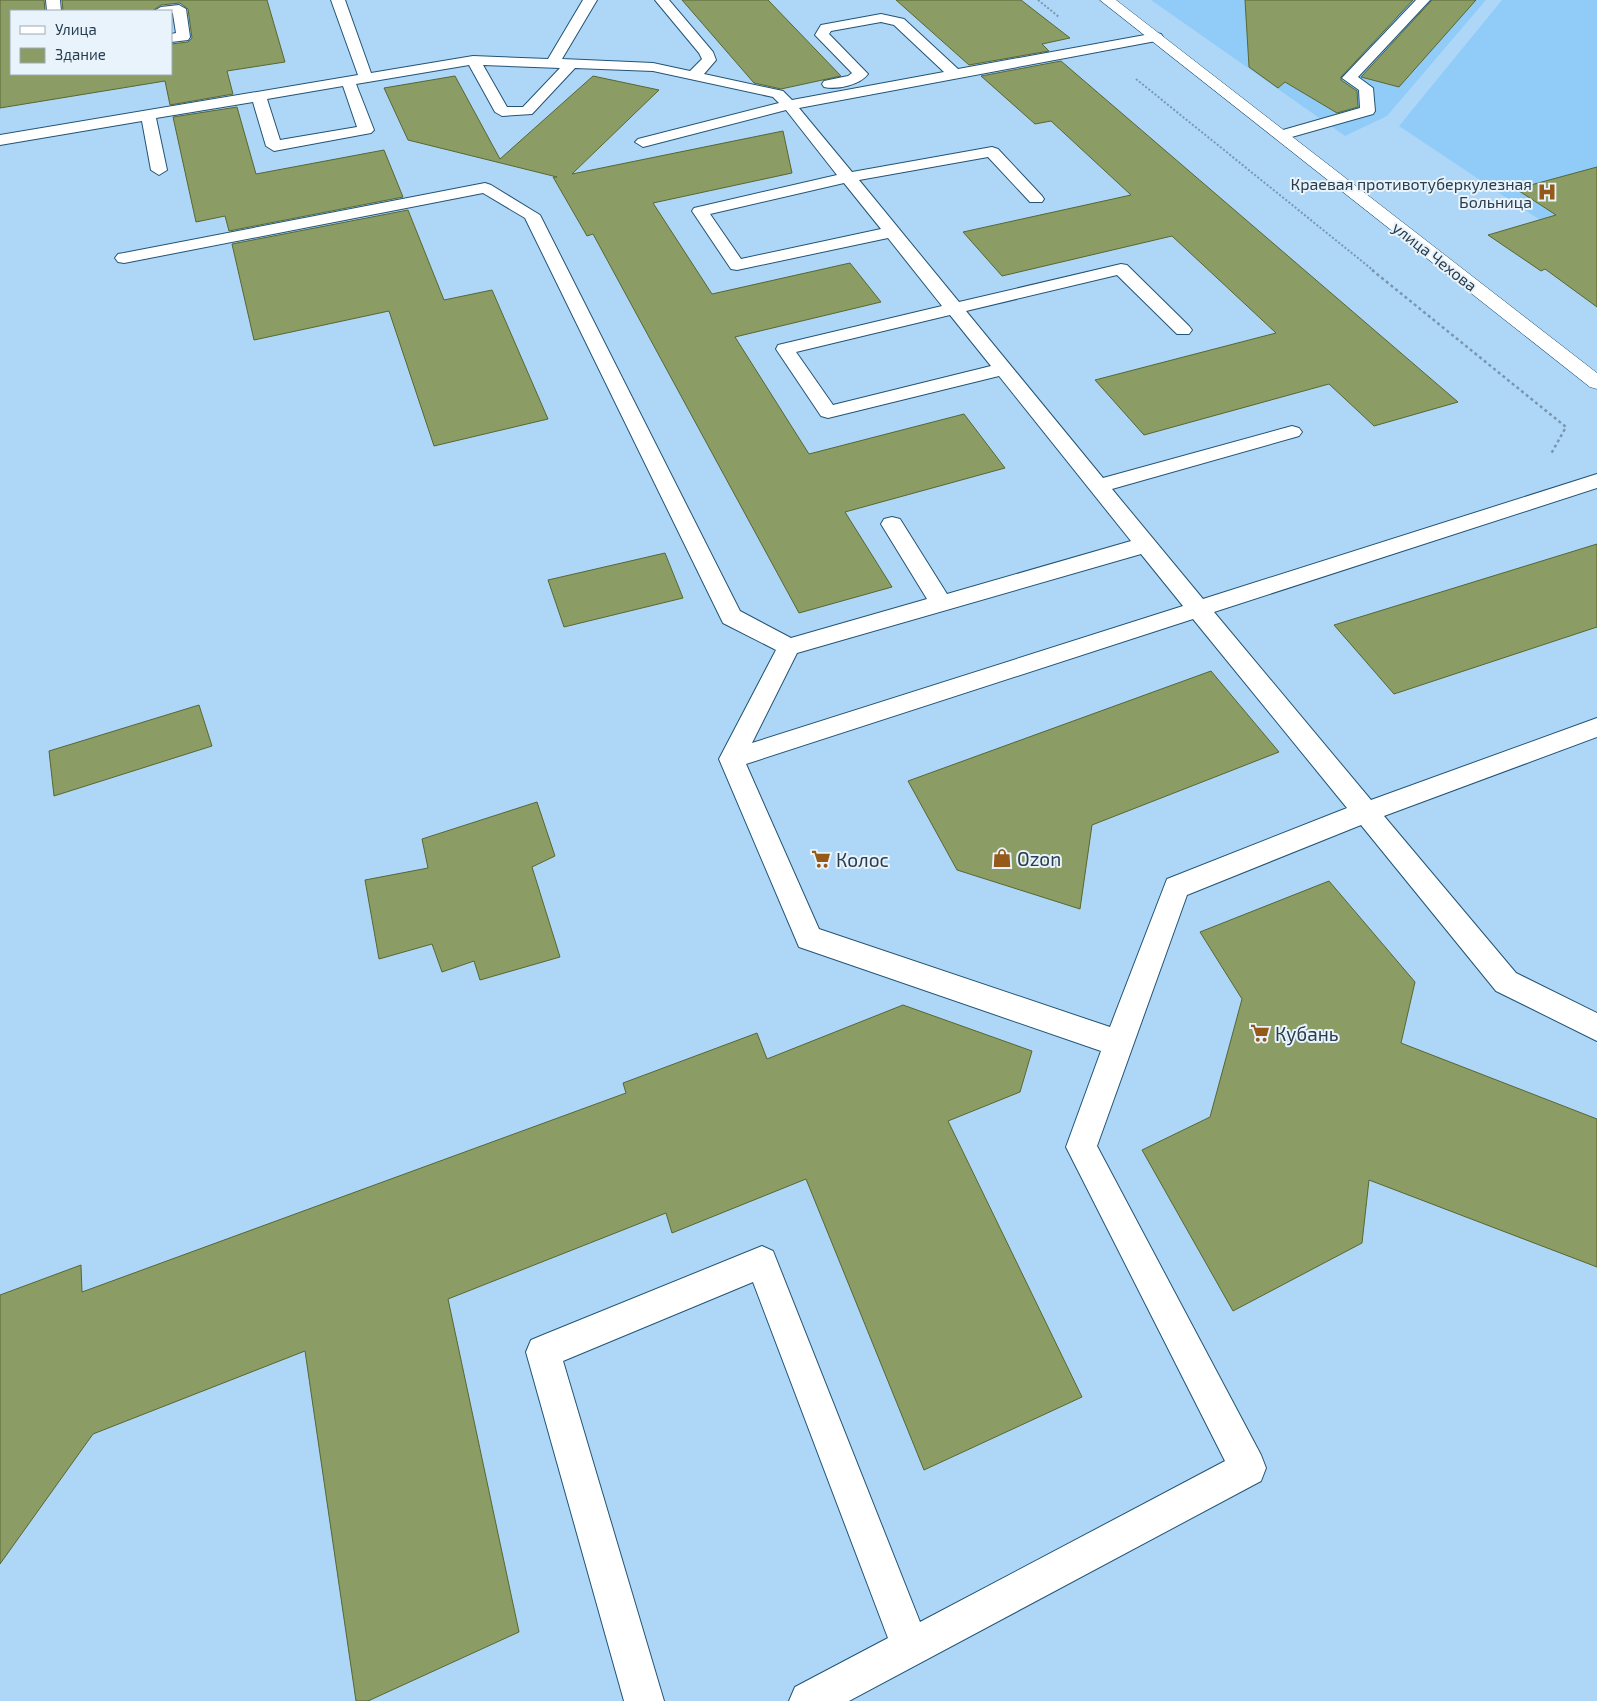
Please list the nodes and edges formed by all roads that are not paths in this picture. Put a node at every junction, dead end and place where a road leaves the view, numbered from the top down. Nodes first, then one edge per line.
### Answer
1 (338, 0) edge
2 (590, 0) edge
3 (662, 0) edge
4 (1107, 0) edge
5 (1423, 0) edge
6 (167, 10) edge
7 (1156, 37) junction
8 (172, 38) edge
9 (472, 60) junction
10 (553, 62) junction
11 (572, 63) junction
12 (955, 74) junction
13 (694, 75) junction
14 (366, 78) junction
15 (348, 81) junction
16 (259, 96) junction
17 (783, 99) junction
18 (148, 114) junction
19 (1281, 135) junction
20 (0, 140) edge
21 (643, 142) dead end
22 (159, 170) dead end
23 (846, 178) junction
24 (1036, 199) dead end
25 (891, 232) junction
26 (124, 258) dead end
27 (955, 309) junction
28 (1183, 330) dead end
29 (1004, 369) junction
30 (1597, 383) edge
31 (1292, 432) dead end
32 (1591, 483) edge
33 (1099, 486) junction
34 (892, 524) dead end
35 (1146, 544) junction
36 (942, 604) junction
37 (1198, 609) junction
38 (789, 647) junction
39 (1597, 727) edge
40 (731, 760) junction
41 (1366, 812) junction
42 (1597, 1028) edge
43 (1119, 1044) junction
44 (910, 1648) junction
45 (644, 1701) edge
46 (809, 1701) edge

1 - 14 lane
2 - 10 lane
3 - 13 lane
4 - 7 street, улица Чехова
5 - 19 lane
6 - 8 lane
7 - 12 lane
7 - 19 street, улица Чехова
9 - 10 lane
9 - 11 lane
9 - 14 lane
10 - 11 lane
11 - 13 lane
12 - 17 lane
12 - 17 lane
13 - 17 lane
14 - 15 lane
15 - 16 lane
15 - 16 lane
16 - 18 lane
17 - 21 lane
17 - 23 lane
18 - 20 lane
18 - 22 lane
19 - 30 street, улица Чехова
23 - 24 lane
23 - 25 lane
23 - 25 lane
25 - 27 lane
26 - 38 lane
27 - 28 lane
27 - 29 lane
27 - 29 lane
29 - 33 lane
31 - 33 lane
32 - 37 lane
33 - 35 lane
34 - 36 lane
35 - 36 lane
35 - 37 lane
36 - 38 lane
37 - 40 lane
37 - 41 lane
38 - 40 lane
39 - 41 lane
40 - 43 lane
41 - 42 lane
41 - 43 lane
43 - 44 lane
44 - 45 lane
44 - 46 lane

